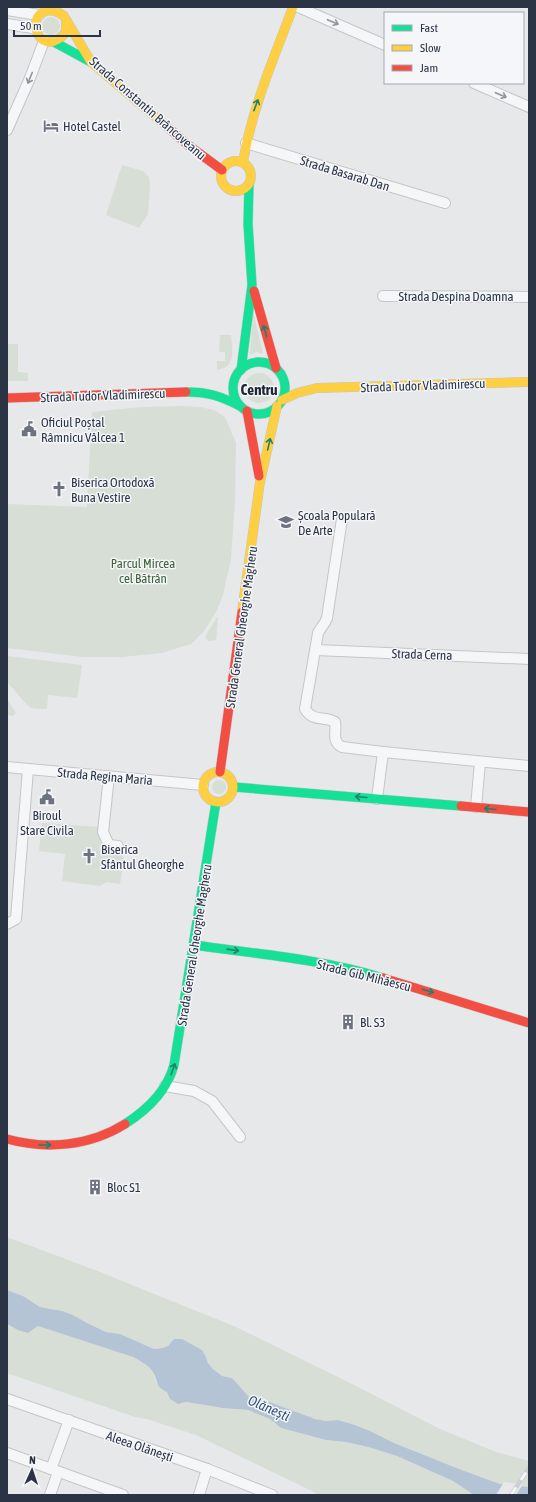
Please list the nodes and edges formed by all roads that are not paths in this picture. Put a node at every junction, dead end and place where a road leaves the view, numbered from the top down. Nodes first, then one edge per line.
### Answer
1 (292, 7) edge
2 (298, 7) edge
3 (7, 10) edge
4 (45, 11) edge
5 (66, 21) junction
6 (7, 24) edge
7 (35, 30) junction
8 (44, 41) junction
9 (54, 42) junction
10 (384, 45) edge
11 (90, 62) junction
12 (476, 84) edge
13 (529, 107) edge
14 (7, 130) edge
15 (246, 143) junction
16 (243, 162) junction
17 (222, 170) junction
18 (249, 184) junction
19 (235, 191) junction
20 (445, 203) dead end
21 (248, 224) junction
22 (252, 285) junction
23 (383, 296) dead end
24 (529, 297) edge
25 (276, 368) junction
26 (241, 370) junction
27 (283, 377) junction
28 (234, 380) junction
29 (529, 382) edge
30 (317, 388) junction
31 (198, 392) junction
32 (7, 398) edge
33 (280, 403) junction
34 (243, 408) junction
35 (260, 482) junction
36 (342, 519) dead end
37 (316, 650) junction
38 (529, 659) edge
39 (383, 752) junction
40 (480, 762) junction
41 (529, 766) edge
42 (7, 767) edge
43 (28, 769) junction
44 (220, 772) junction
45 (110, 776) junction
46 (203, 785) junction
47 (234, 787) junction
48 (377, 798) junction
49 (216, 802) junction
50 (476, 807) junction
51 (529, 812) edge
52 (118, 846) dead end
53 (7, 924) edge
54 (194, 945) junction
55 (529, 1023) edge
56 (165, 1086) junction
57 (240, 1137) dead end
58 (7, 1139) edge
59 (7, 1399) edge
60 (69, 1420) junction
61 (7, 1453) edge
62 (207, 1469) junction
63 (55, 1471) junction
64 (50, 1495) edge
65 (122, 1495) edge
66 (199, 1495) edge
67 (272, 1495) edge

15 -> 1 main road
2 -> 10 street
3 - 4 street
4 - 5 main road
4 - 7 main road
5 - 9 main road
5 - 11 main road, Strada Constantin Brâncoveanu
6 - 7 street
7 - 8 main road
8 - 9 main road
8 -> 14 street
9 - 11 main road
11 - 17 main road, Strada Constantin Brâncoveanu
12 -> 13 street
15 - 16 main road
15 - 20 street, Strada Basarab Dan
16 - 17 main road
16 - 18 main road
17 - 19 main road
18 - 19 main road
18 - 21 main road
19 - 21 main road
21 - 22 main road
25 -> 22 main road
22 - 26 main road
23 - 24 street, Strada Despina Doamna
25 - 26 main road
25 - 27 main road
26 - 28 main road
27 - 30 main road, Strada Tudor Vladimirescu
27 - 33 main road
28 - 31 main road, Strada Tudor Vladimirescu
28 - 34 main road
29 - 30 main road, Strada Tudor Vladimirescu
30 - 33 main road, Strada Tudor Vladimirescu
31 - 32 main road, Strada Tudor Vladimirescu
31 - 34 main road, Strada Tudor Vladimirescu
33 - 34 main road
35 -> 33 main road, Strada General Gheorghe Magheru
34 - 35 main road, Strada General Gheorghe Magheru
35 - 44 main road, Strada General Gheorghe Magheru
36 - 37 street
37 - 38 street, Strada Cerna
37 - 39 street
39 - 40 street
39 - 48 street
40 - 41 street
40 - 50 street
42 - 43 street, Strada Regina Maria
43 - 45 street, Strada Regina Maria
43 - 53 street
44 - 46 main road
44 - 47 main road
45 - 46 street, Strada Regina Maria
45 - 52 street
46 - 49 main road
48 -> 47 main road
47 - 49 main road
48 - 50 main road
49 - 54 main road, Strada General Gheorghe Magheru
51 -> 50 main road
54 -> 55 main road, Strada Gib Mihăescu
56 -> 54 main road, Strada General Gheorghe Magheru
56 - 57 street
58 -> 56 main road, Strada General Gheorghe Magheru
59 - 60 street, Aleea Olănești
60 - 62 street, Aleea Olănești
60 - 63 street
61 - 63 street
62 - 66 street
62 - 67 street, Aleea Olănești
63 - 64 street
63 - 65 street

